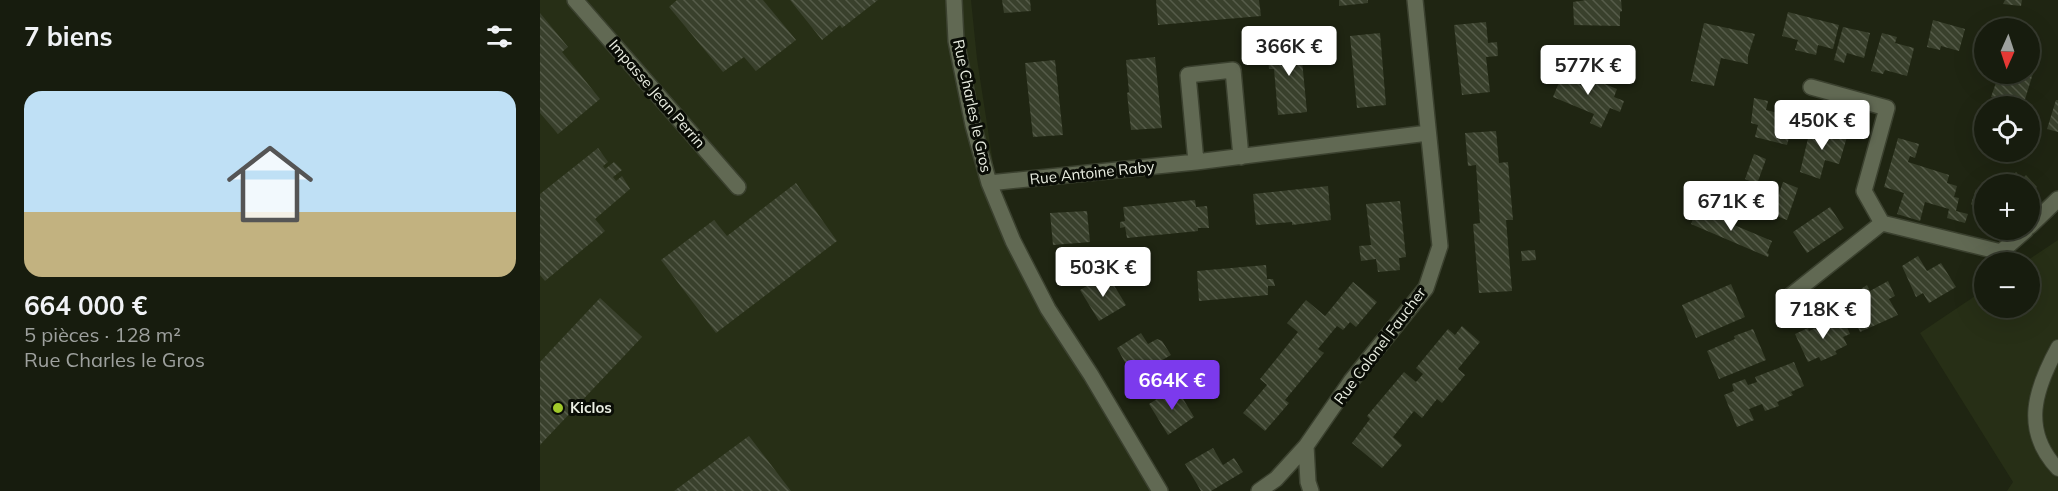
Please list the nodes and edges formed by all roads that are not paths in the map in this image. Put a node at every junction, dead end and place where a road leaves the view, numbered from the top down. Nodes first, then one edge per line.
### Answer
1 (575, 0) edge
2 (954, 0) edge
3 (1415, 0) edge
4 (1811, 87) dead end
5 (1428, 133) junction
6 (1241, 157) junction
7 (1196, 162) junction
8 (989, 183) junction
9 (738, 187) dead end
10 (2058, 199) edge
11 (2040, 216) edge
12 (1882, 223) junction
13 (2015, 240) edge
14 (1785, 300) dead end
15 (2058, 347) edge
16 (1306, 446) junction
17 (2058, 469) edge
18 (1160, 491) edge
19 (1258, 491) edge
20 (1311, 491) edge

1 - 9 street, Impasse Jean Perrin
2 - 8 street, Rue Charles le Gros
3 - 5 street, Rue Colonel Faucher
4 - 12 street
5 - 6 street, Rue Antoine Raby
5 - 16 street, Rue Colonel Faucher
6 - 7 street, Rue Antoine Raby
6 - 7 street
7 - 8 street, Rue Antoine Raby
8 - 18 street, Rue Charles le Gros
10 - 11 street
12 - 13 street
12 - 14 street
15 - 17 lane
16 - 19 street, Rue Colonel Faucher
16 - 20 street

